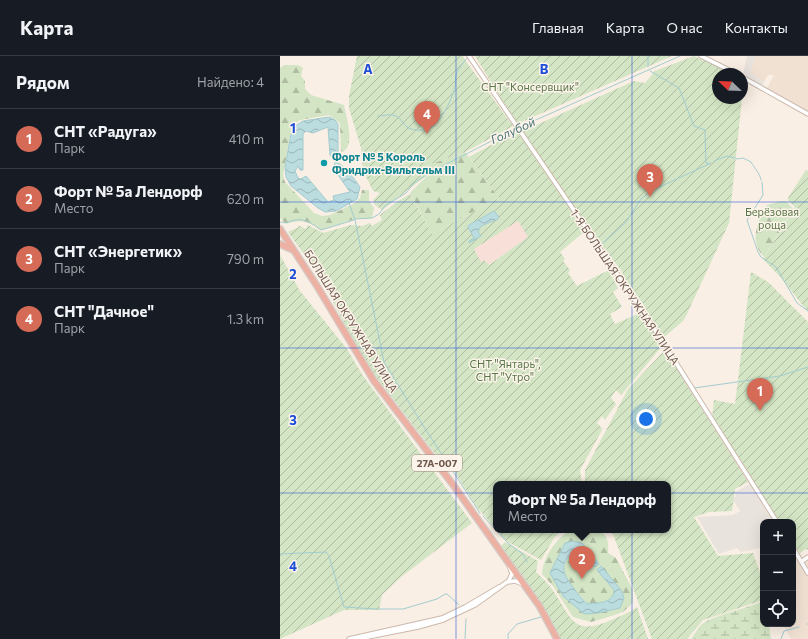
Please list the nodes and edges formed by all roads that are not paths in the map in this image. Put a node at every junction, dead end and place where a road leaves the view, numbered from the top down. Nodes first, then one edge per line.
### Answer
1 (469, 56) edge
2 (701, 56) edge
3 (725, 68) edge
4 (748, 80) edge
5 (808, 114) edge
6 (280, 229) edge
7 (280, 244) edge
8 (294, 250) junction
9 (775, 519) edge
10 (796, 553) edge
11 (808, 557) edge
12 (801, 562) junction
13 (509, 565) junction
14 (808, 573) edge
15 (508, 582) junction
16 (524, 585) junction
17 (500, 587) junction
18 (349, 639) edge
19 (358, 639) edge
20 (557, 639) edge

1 - 9 street, 1-Я БОЛЬШАЯ ОКРУЖНАЯ УЛИЦА
2 - 3 street
4 - 5 street
6 - 8 highway, БОЛЬШАЯ ОКРУЖНАЯ УЛИЦА / 27А-007
7 - 8 highway
8 - 13 highway, БОЛЬШАЯ ОКРУЖНАЯ УЛИЦА / 27А-007
10 - 12 street
11 - 12 street
12 - 14 street
13 - 15 street
13 - 16 highway, БОЛЬШАЯ ОКРУЖНАЯ УЛИЦА / 27А-007
15 - 16 street
15 - 17 street
16 - 20 highway, БОЛЬШАЯ ОКРУЖНАЯ УЛИЦА / 27А-007
17 - 18 street
17 - 19 street

